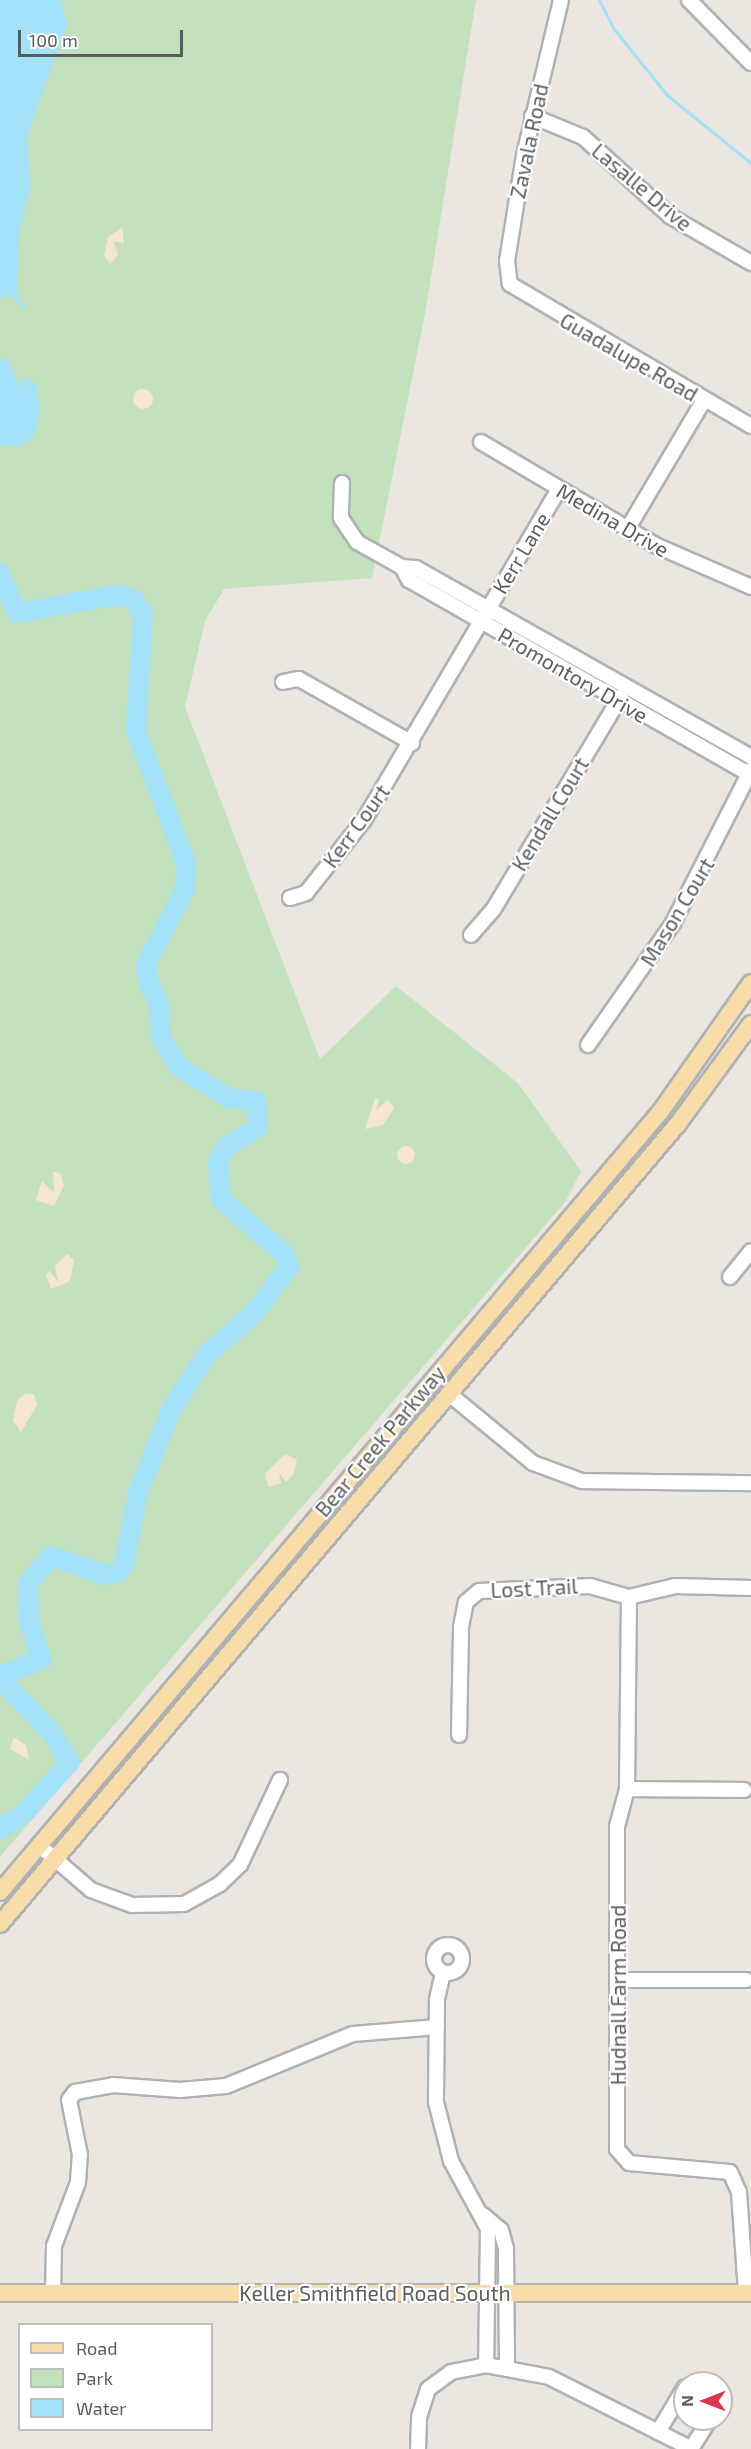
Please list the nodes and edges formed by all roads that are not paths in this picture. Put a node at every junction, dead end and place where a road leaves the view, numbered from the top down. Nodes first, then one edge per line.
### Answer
1 (561, 0) edge
2 (689, 0) edge
3 (751, 63) edge
4 (531, 116) junction
5 (751, 263) edge
6 (510, 284) joint
7 (704, 400) junction
8 (751, 426) edge
9 (481, 442) dead end
10 (342, 483) dead end
11 (559, 489) junction
12 (628, 528) junction
13 (402, 567) junction
14 (751, 587) edge
15 (488, 609) junction
16 (481, 622) junction
17 (283, 682) dead end
18 (625, 689) junction
19 (618, 702) junction
20 (412, 743) junction
21 (751, 757) edge
22 (750, 773) edge
23 (290, 898) dead end
24 (471, 935) dead end
25 (751, 983) edge
26 (751, 1024) edge
27 (588, 1045) dead end
28 (751, 1251) edge
29 (730, 1277) dead end
30 (448, 1393) junction
31 (751, 1483) edge
32 (751, 1588) edge
33 (629, 1597) junction
34 (459, 1734) dead end
35 (280, 1780) dead end
36 (627, 1790) junction
37 (744, 1790) dead end
38 (40, 1846) junction
39 (55, 1859) junction
40 (0, 1892) edge
41 (0, 1924) edge
42 (443, 1973) dead end
43 (618, 1980) junction
44 (746, 1980) dead end
45 (437, 2026) junction
46 (483, 2215) junction
47 (0, 2292) edge
48 (53, 2293) junction
49 (486, 2293) junction
50 (508, 2293) junction
51 (748, 2293) edge
52 (486, 2365) junction
53 (507, 2365) junction
54 (673, 2407) edge
55 (702, 2431) edge
56 (658, 2432) junction
57 (418, 2449) edge
58 (691, 2449) edge

1 - 4 street, Zavala Road
2 - 3 street
4 - 5 street, Lasalle Drive
4 - 6 street, Zavala Road
6 - 7 street, Guadalupe Road
7 - 8 street, Guadalupe Road
7 - 12 street
9 - 11 street, Medina Drive
10 - 13 street, Promontory Drive
11 - 12 street, Medina Drive
11 - 15 street, Kerr Lane
12 - 14 street, Medina Drive
13 - 15 street, Promontory Drive
13 - 16 street, Promontory Drive
15 - 16 street, Kerr Lane
15 - 18 street, Promontory Drive
16 - 19 street, Promontory Drive
16 - 20 street, Kerr Lane
17 - 20 street
18 - 19 street, Kendall Court
18 - 21 street, Promontory Drive
19 - 22 street, Promontory Drive
19 - 24 street, Kendall Court
20 - 23 street, Kerr Court
22 - 27 street, Mason Court
25 - 38 main road, Bear Creek Parkway
26 - 30 main road, Bear Creek Parkway
28 - 29 street
30 - 31 street
30 - 39 main road, Bear Creek Parkway
32 - 33 street
33 - 34 street, Lost Trail
33 - 36 street, Hudnall Farm Road
35 - 39 street
36 - 37 street
36 - 43 street, Hudnall Farm Road
38 - 39 street
38 - 40 main road, Bear Creek Parkway
39 - 41 main road, Bear Creek Parkway
42 - 45 street
43 - 44 street
43 - 51 street, Hudnall Farm Road
45 - 46 street
45 - 48 street
46 - 49 street
46 - 50 street
47 - 48 main road, Keller Smithfield Road South
48 - 49 main road, Keller Smithfield Road South
49 - 50 main road, Keller Smithfield Road South
49 - 52 street
50 - 51 main road, Keller Smithfield Road South
50 - 53 street
52 - 53 street
52 - 57 street
53 - 56 street
54 - 56 street
55 - 58 street
56 - 58 street

